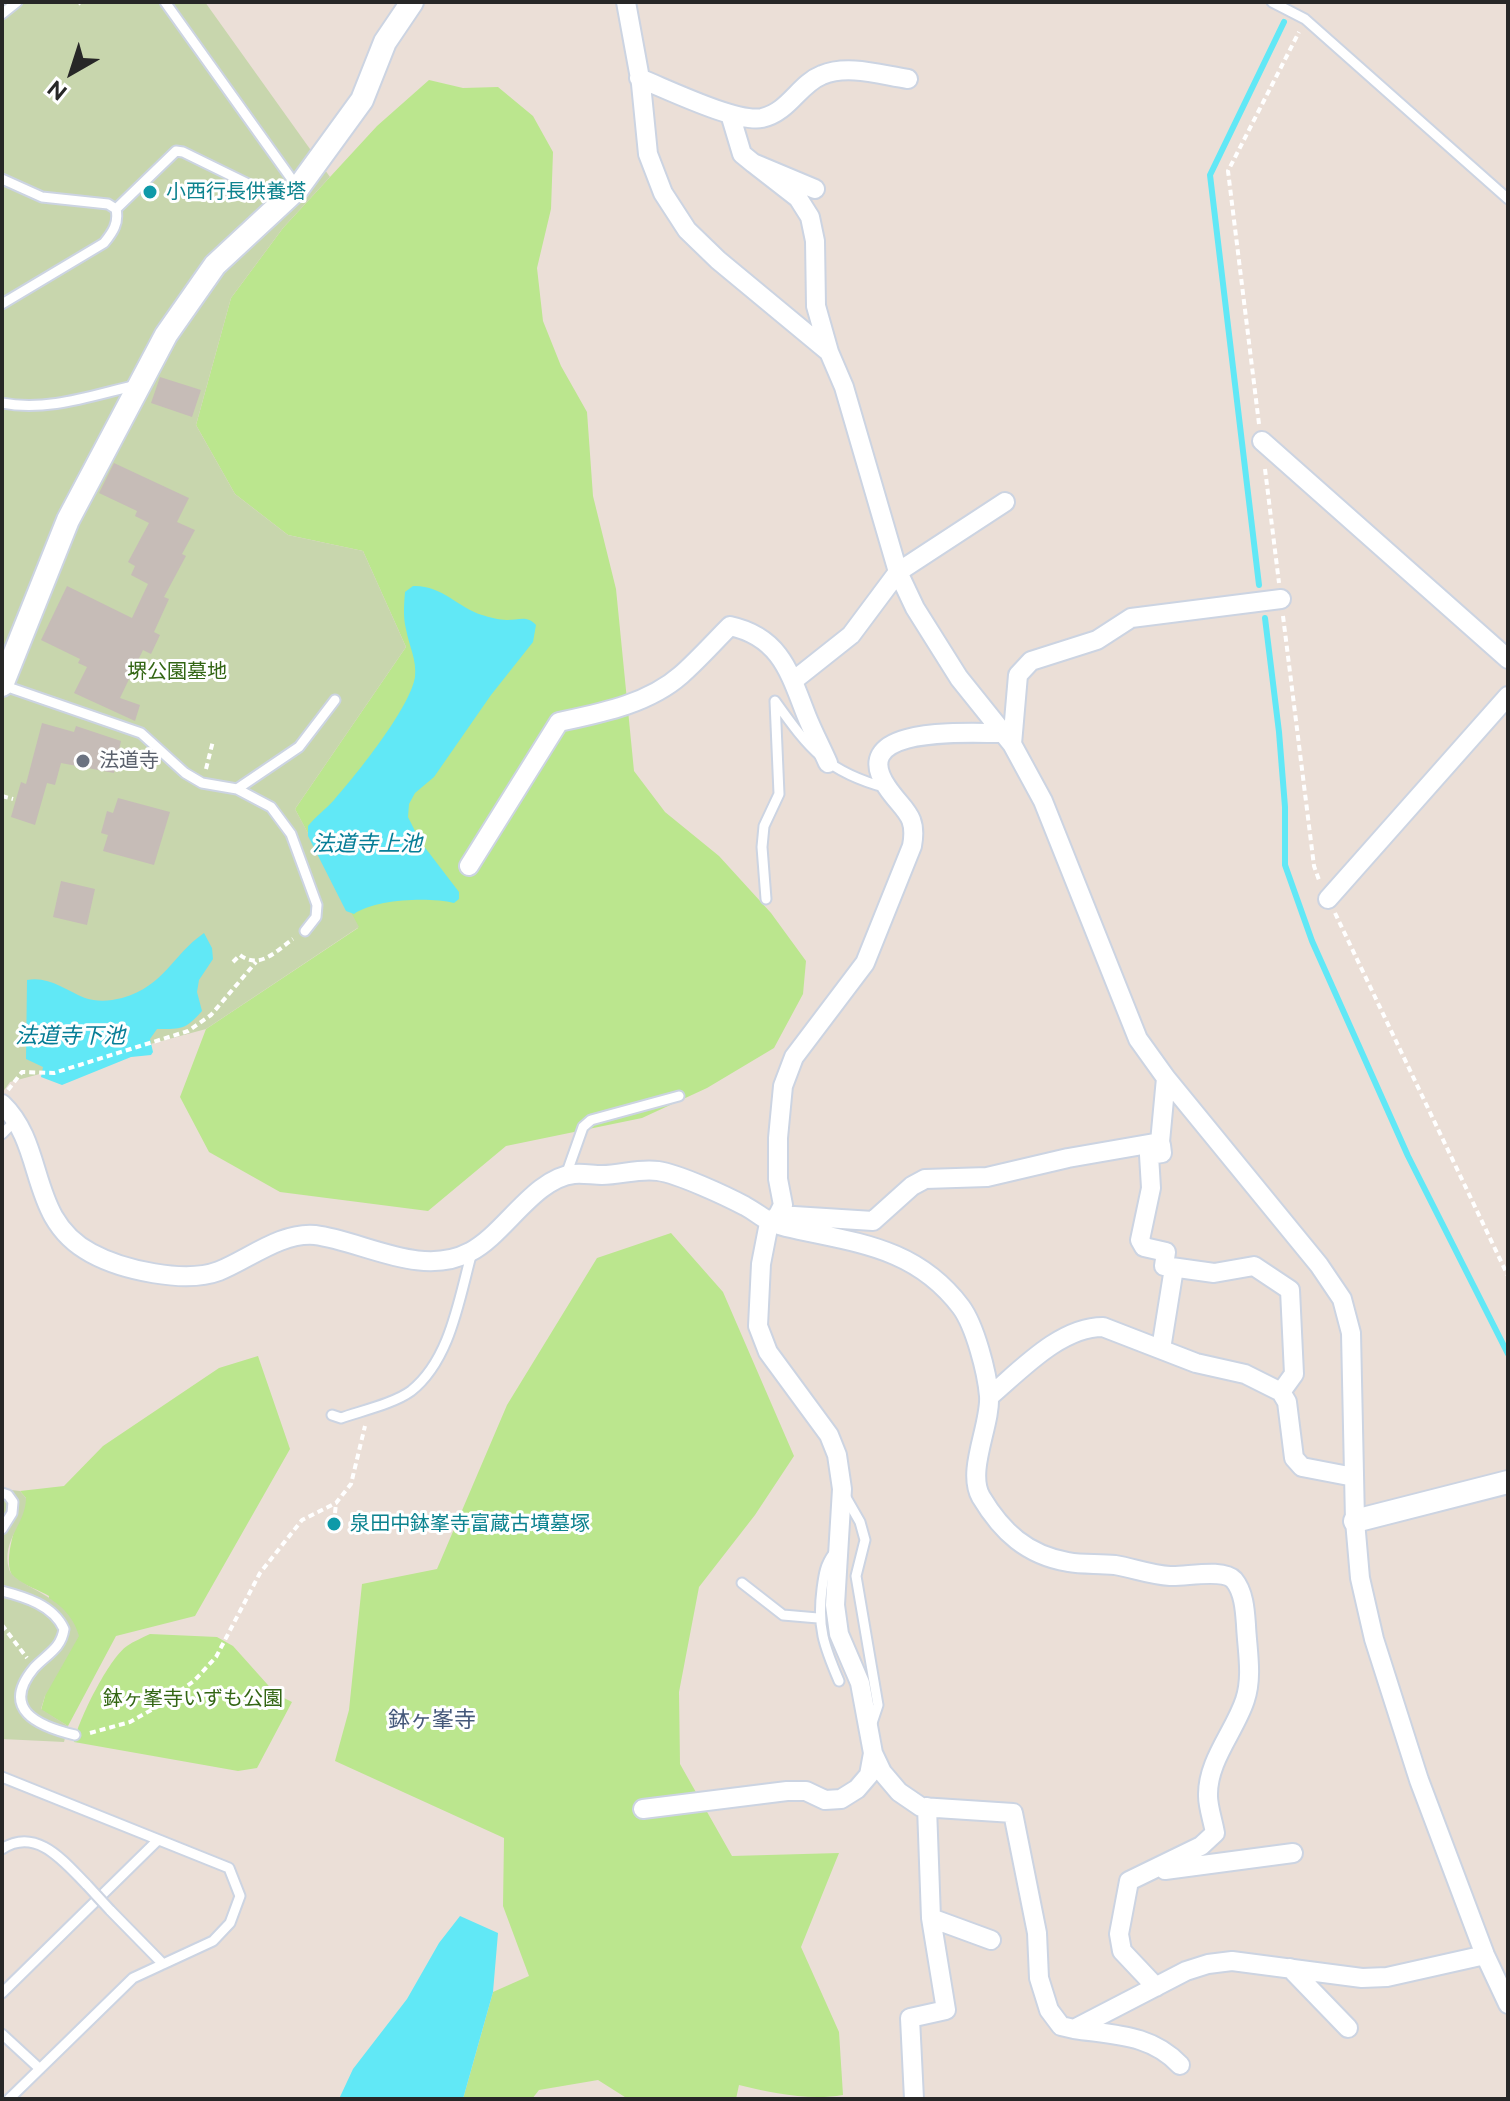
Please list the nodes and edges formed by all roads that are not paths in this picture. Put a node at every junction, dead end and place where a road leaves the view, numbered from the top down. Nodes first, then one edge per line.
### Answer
1 (17, 2) edge
2 (165, 2) edge
3 (412, 2) edge
4 (626, 2) edge
5 (1272, 2) edge
6 (2, 14) edge
7 (639, 78) junction
8 (908, 79) dead end
9 (730, 114) junction
10 (753, 163) junction
11 (2, 179) edge
12 (815, 189) dead end
13 (291, 195) junction
14 (1508, 199) edge
15 (116, 209) junction
16 (2, 304) edge
17 (829, 352) junction
18 (140, 384) junction
19 (2, 403) edge
20 (1262, 441) road end
21 (1005, 502) dead end
22 (898, 572) junction
23 (1281, 599) road end
24 (1508, 659) edge
25 (793, 681) junction
26 (2, 685) edge
27 (1508, 696) edge
28 (335, 700) dead end
29 (1008, 738) junction
30 (828, 763) junction
31 (887, 788) junction
32 (237, 789) junction
33 (469, 866) dead end
34 (766, 899) dead end
35 (1328, 899) road end
36 (305, 931) road end
37 (1166, 1078) junction
38 (679, 1096) dead end
39 (2, 1101) edge
40 (9, 1128) edge
41 (1160, 1142) junction
42 (566, 1176) junction
43 (773, 1219) junction
44 (472, 1252) junction
45 (1174, 1268) junction
46 (1161, 1349) junction
47 (1281, 1392) junction
48 (989, 1397) junction
49 (332, 1415) dead end
50 (1354, 1477) junction
51 (1508, 1482) edge
52 (842, 1489) junction
53 (2, 1493) edge
54 (1355, 1521) junction
55 (2, 1529) edge
56 (836, 1551) junction
57 (742, 1583) dead end
58 (2, 1591) edge
59 (818, 1618) junction
60 (839, 1681) dead end
61 (869, 1733) junction
62 (75, 1735) road end
63 (873, 1753) junction
64 (7, 1779) edge
65 (2, 1787) edge
66 (927, 1807) junction
67 (643, 1809) dead end
68 (158, 1840) junction
69 (2, 1849) edge
70 (1293, 1853) dead end
71 (1144, 1873) junction
72 (931, 1918) junction
73 (991, 1940) dead end
74 (1485, 1955) junction
75 (163, 1964) junction
76 (1290, 1968) junction
77 (6, 1981) edge
78 (1156, 1987) junction
79 (2, 1993) edge
80 (1508, 2004) edge
81 (1348, 2028) dead end
82 (1074, 2029) junction
83 (2, 2034) edge
84 (1180, 2065) dead end
85 (40, 2069) junction
86 (9, 2099) edge
87 (914, 2099) edge

1 - 6 lane
2 - 13 lane
3 - 13 street
4 - 7 street
5 - 14 lane
7 - 9 street
7 - 17 street
8 - 9 street
9 - 10 street
10 - 12 street
10 - 17 street
11 - 15 lane
13 - 15 lane
13 - 18 street
15 - 16 lane
17 - 22 street
18 - 19 lane
18 - 26 street
20 - 24 street
21 - 22 street
22 - 25 street
22 - 29 street
23 - 29 street
25 - 30 street
25 - 33 street
26 - 32 lane
27 - 35 street
28 - 32 lane
29 - 31 street
29 - 37 street
30 - 31 lane
30 - 34 lane
31 - 43 street
32 - 36 lane
37 - 41 street
37 - 50 street
38 - 42 lane
39 - 40 street
40 - 44 street
41 - 43 street
41 - 45 street
42 - 43 street
42 - 44 street
43 - 48 street
43 - 52 street
44 - 49 lane
45 - 46 street
45 - 47 street
46 - 47 street
46 - 48 street
47 - 50 street
48 - 71 street
50 - 54 street
51 - 54 street
52 - 56 street
52 - 61 lane
53 - 55 lane
54 - 74 street
56 - 59 lane
56 - 61 street
57 - 59 lane
58 - 62 lane
59 - 60 lane
61 - 63 street
63 - 66 street
63 - 67 street
64 - 65 lane
64 - 68 lane
66 - 72 street
66 - 82 street
68 - 75 lane
68 - 77 lane
69 - 75 lane, bridge
70 - 71 street
71 - 78 street
72 - 73 street
72 - 87 street
74 - 76 street
74 - 80 street
75 - 85 lane
76 - 78 street
76 - 81 street
77 - 79 lane
78 - 82 street
82 - 84 street
83 - 85 lane
85 - 86 lane

